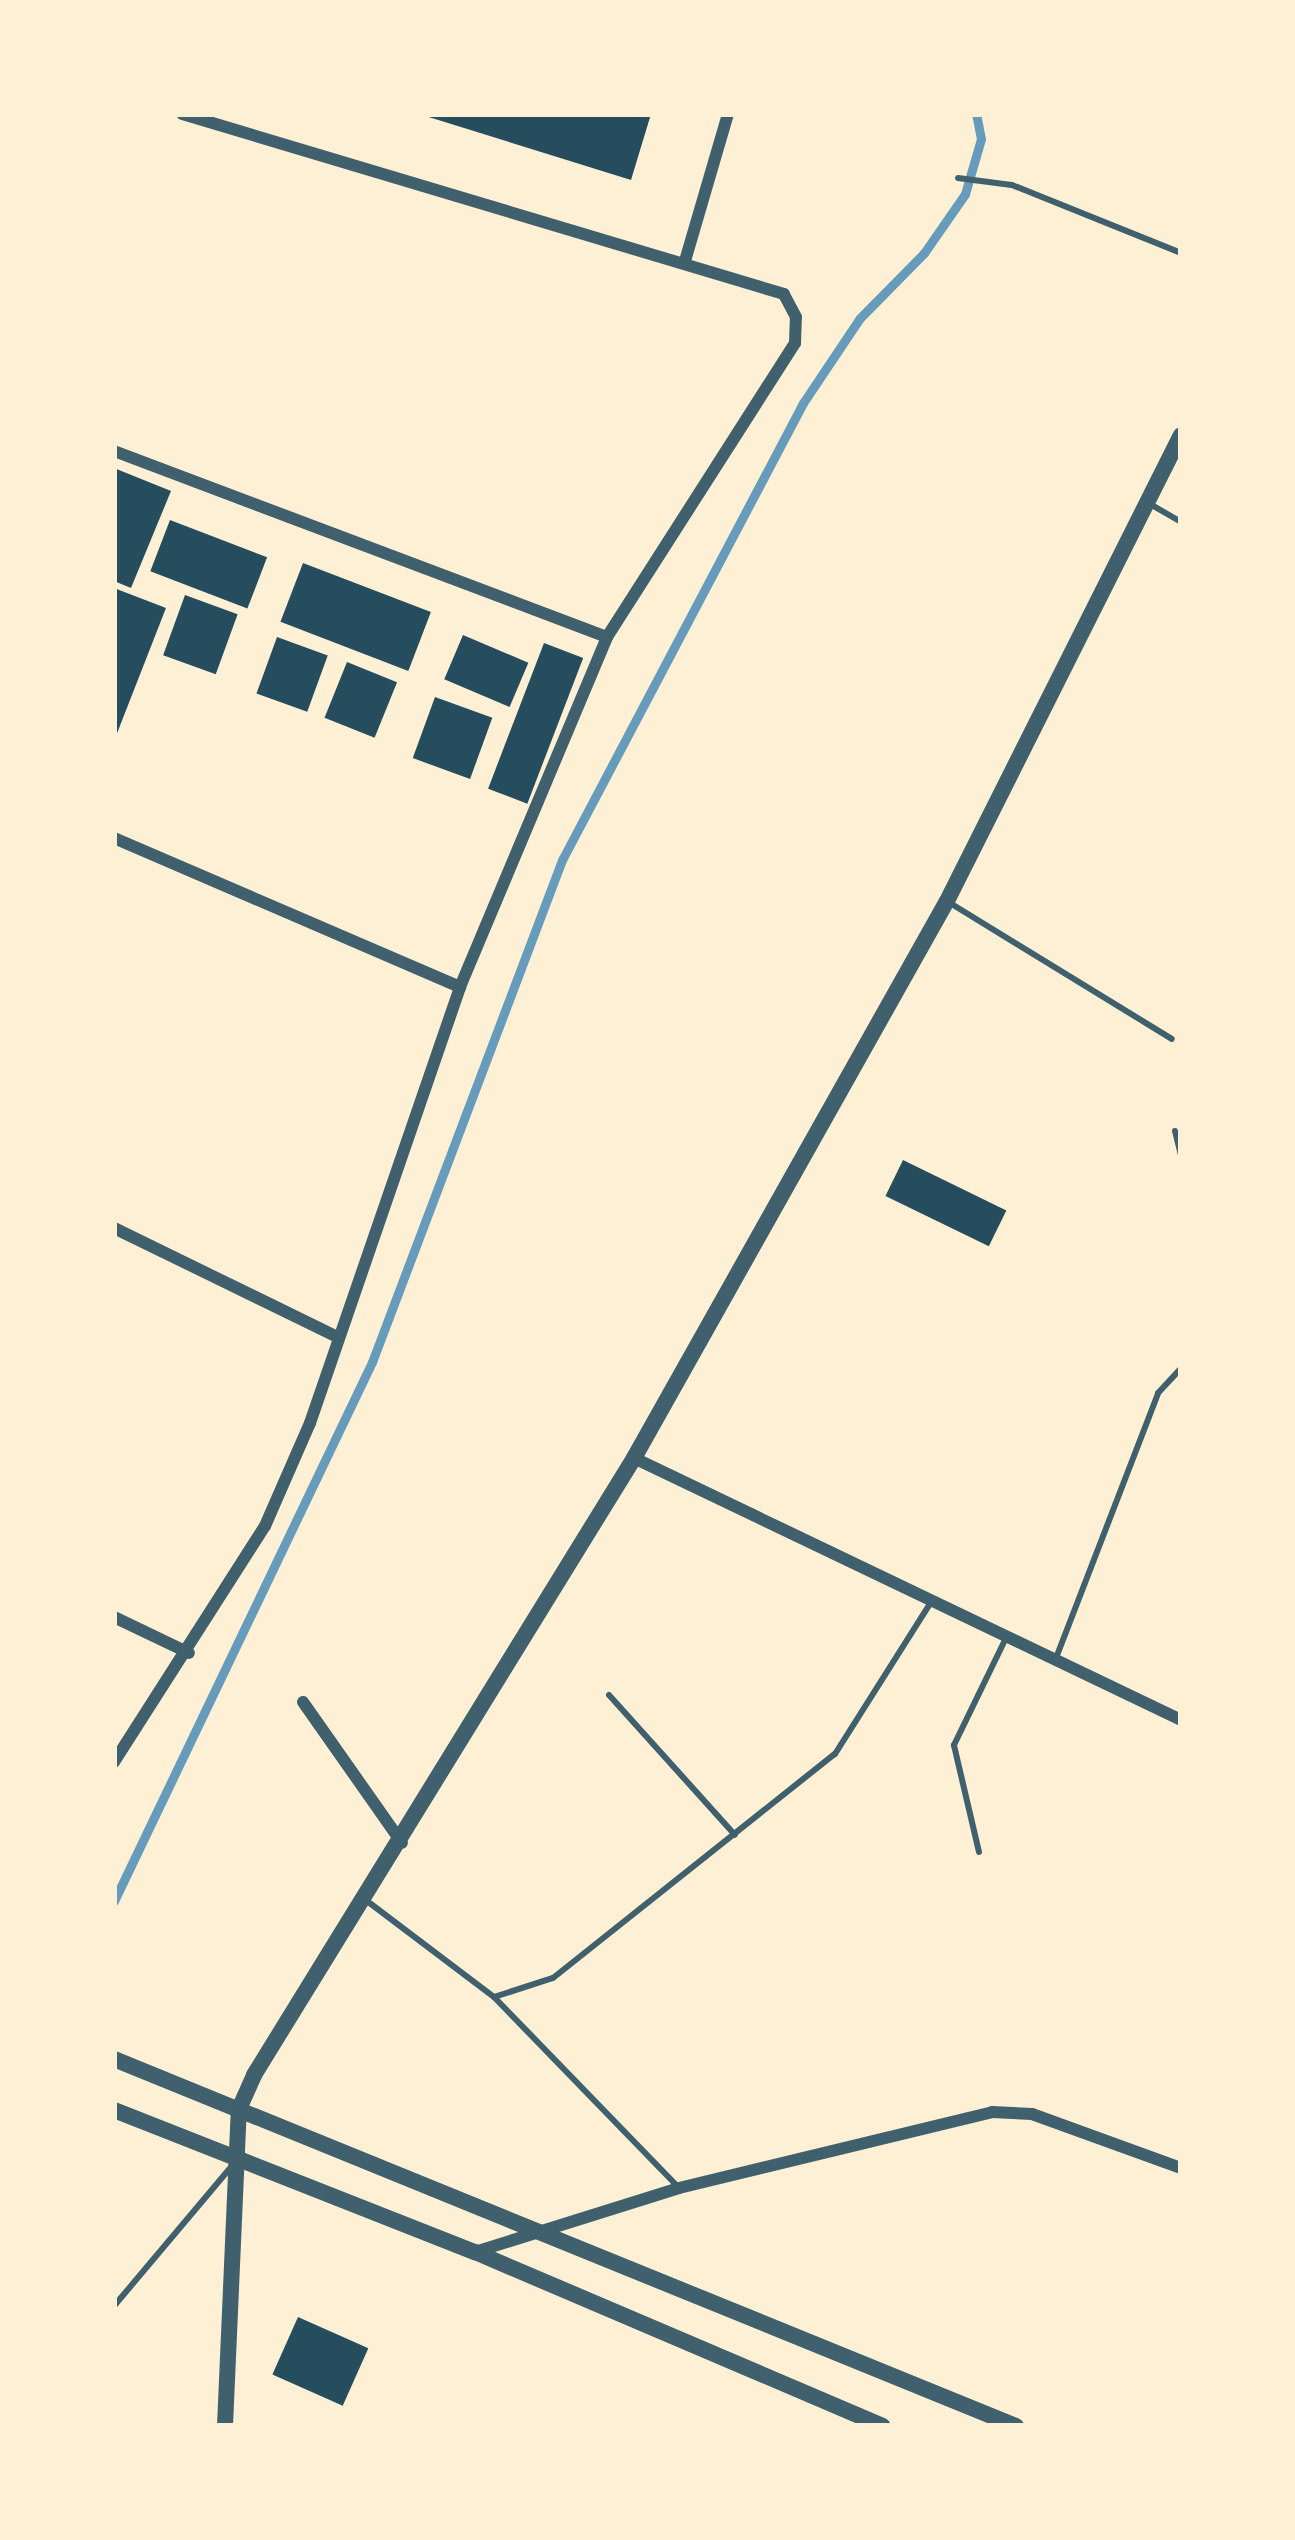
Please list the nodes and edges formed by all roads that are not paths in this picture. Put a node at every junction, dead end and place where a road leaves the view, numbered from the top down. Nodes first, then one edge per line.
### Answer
1 (182, 114) edge
2 (728, 114) edge
3 (958, 178) dead end
4 (1181, 253) edge
5 (685, 262) junction
6 (1181, 435) edge
7 (114, 452) edge
8 (1147, 502) junction
9 (1181, 522) edge
10 (607, 638) junction
11 (114, 838) edge
12 (947, 901) junction
13 (460, 987) junction
14 (1172, 1039) dead end
15 (1174, 1131) dead end
16 (1181, 1155) edge
17 (114, 1228) edge
18 (335, 1336) junction
19 (1181, 1368) edge
20 (634, 1458) junction
21 (931, 1602) junction
22 (114, 1617) edge
23 (1006, 1638) junction
24 (189, 1653) junction
25 (1054, 1661) junction
26 (609, 1695) dead end
27 (303, 1702) dead end
28 (1181, 1720) edge
29 (114, 1762) edge
30 (735, 1835) junction
31 (402, 1843) junction
32 (979, 1852) dead end
33 (367, 1901) junction
34 (494, 1997) junction
35 (114, 2059) edge
36 (239, 2109) junction
37 (114, 2110) edge
38 (235, 2162) junction
39 (1181, 2168) edge
40 (680, 2188) junction
41 (542, 2227) junction
42 (475, 2252) junction
43 (114, 2306) edge
44 (225, 2426) edge
45 (882, 2426) edge
46 (1016, 2426) edge

1 - 5 street
2 - 5 street
3 - 4 lane
5 - 10 street
6 - 8 street
7 - 10 street
8 - 9 lane
8 - 12 street
10 - 13 street
11 - 13 street
12 - 14 lane
12 - 20 street
13 - 18 street
15 - 16 lane
17 - 18 street
18 - 24 street
19 - 25 lane
20 - 21 street
20 - 31 street
21 - 23 street
21 - 30 lane
22 - 24 street
23 - 25 street
23 - 32 lane
24 - 29 street
25 - 28 street
26 - 30 lane
27 - 31 street
30 - 34 lane
31 - 33 street
33 - 34 lane
33 - 36 street
34 - 40 lane
35 - 36 street
36 - 38 street
36 - 41 street
37 - 38 street
38 - 42 street
38 - 43 lane
38 - 44 street
39 - 40 street
40 - 41 street
41 - 42 street
41 - 46 street
42 - 45 street

